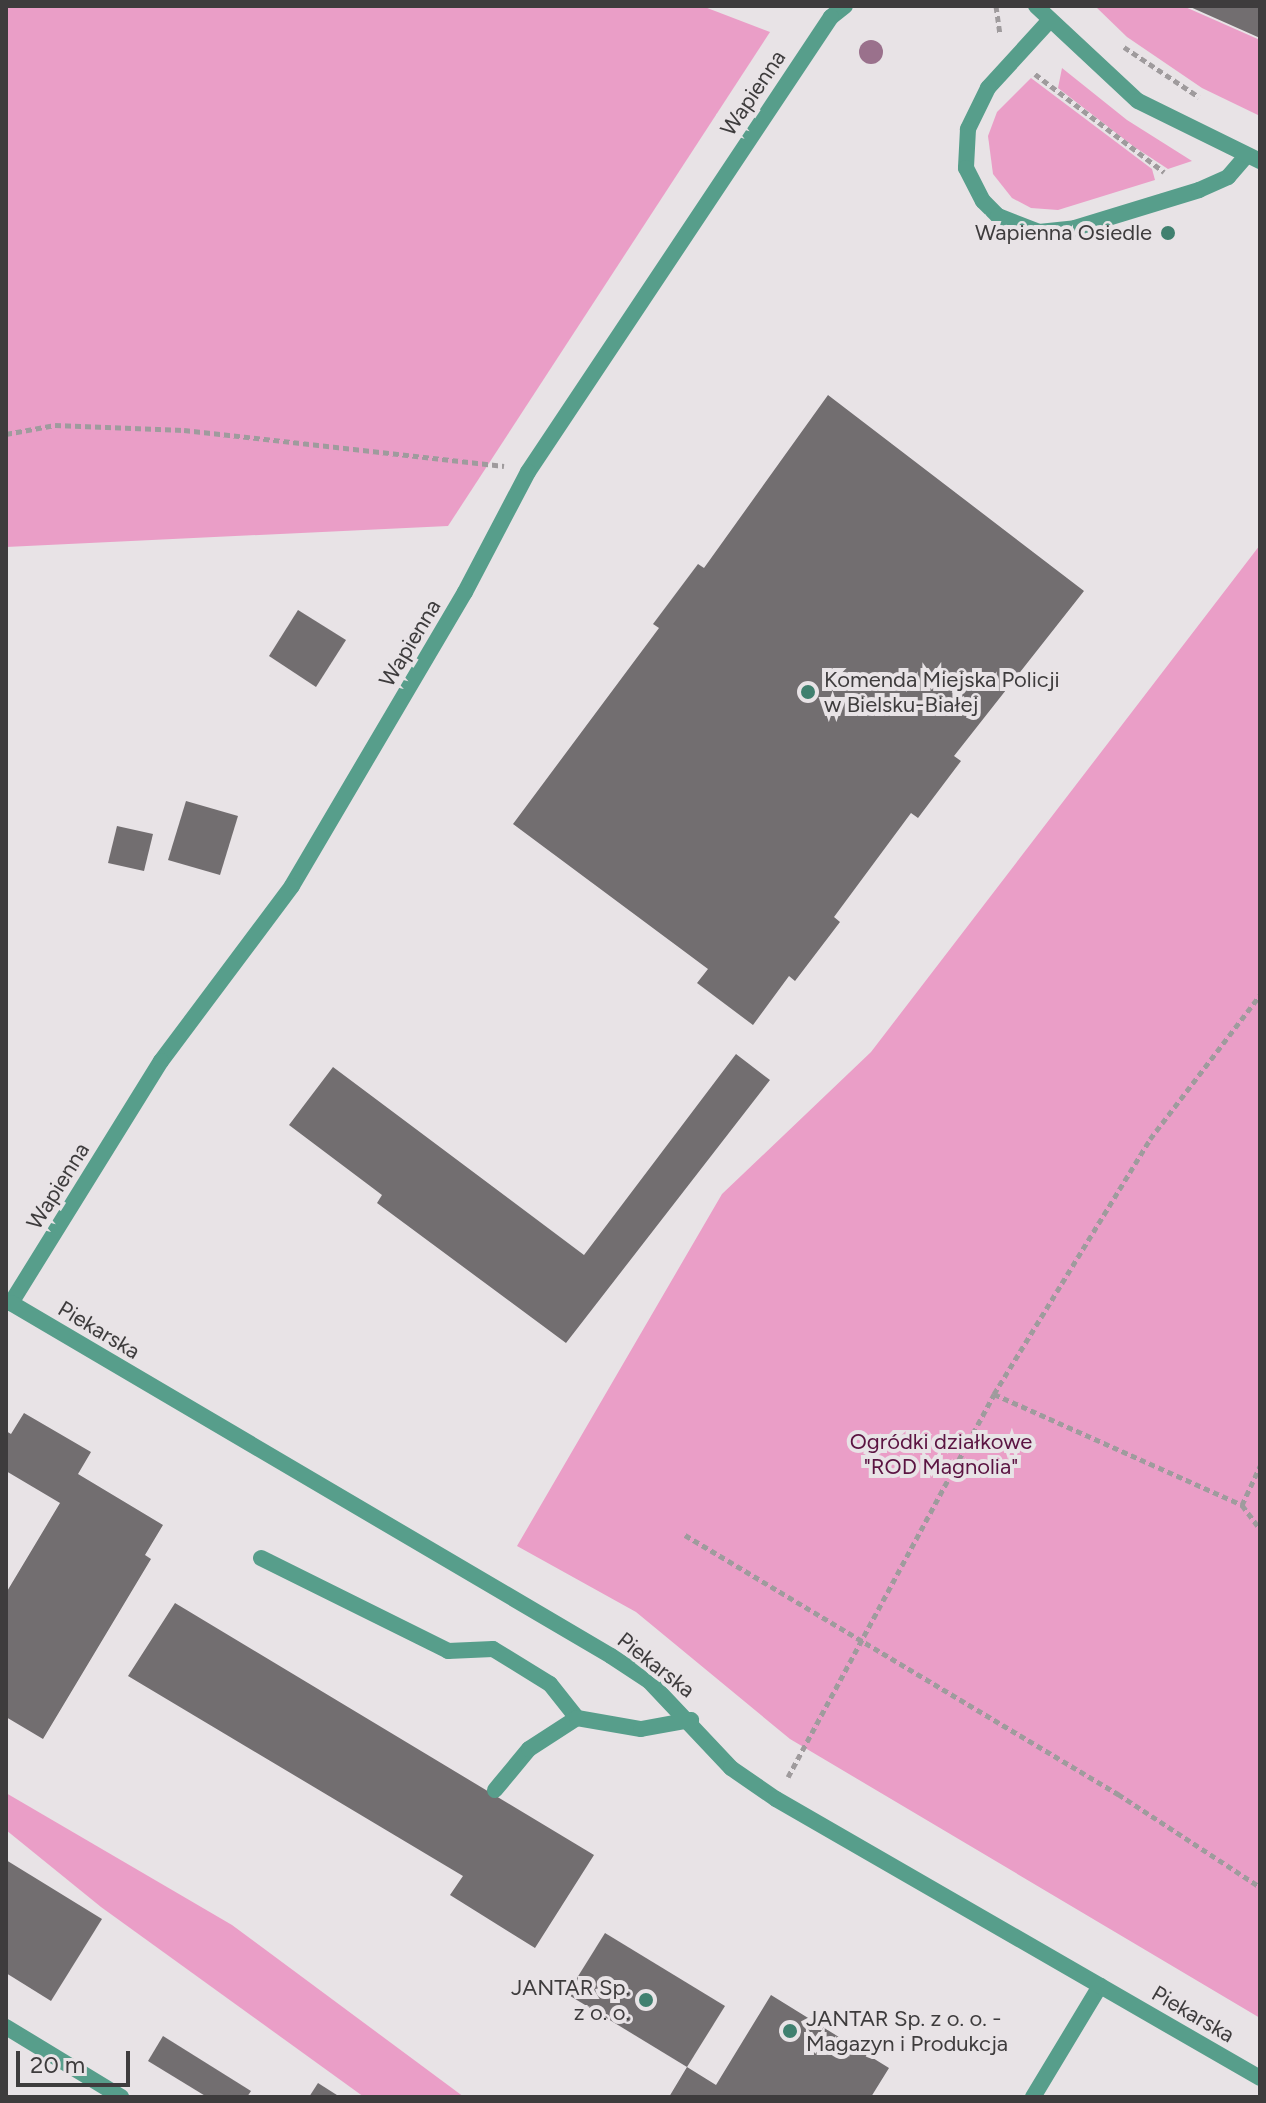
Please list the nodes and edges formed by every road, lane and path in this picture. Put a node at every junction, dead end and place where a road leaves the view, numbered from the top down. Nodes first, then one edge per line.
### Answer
1 (845, 6) edge
2 (1036, 6) edge
3 (1050, 20) junction
4 (1116, 42) dead end
5 (1039, 76) dead end
6 (1204, 101) dead end
7 (1253, 158) edge
8 (1199, 190) junction
9 (6, 434) edge
10 (528, 472) junction
11 (1260, 995) edge
12 (8, 1302) edge
13 (994, 1394) junction
14 (1260, 1466) edge
15 (1242, 1505) junction
16 (1260, 1529) edge
17 (685, 1535) dead end
18 (261, 1558) dead end
19 (861, 1640) junction
20 (577, 1718) junction
21 (691, 1720) junction
22 (495, 1790) dead end
23 (776, 1799) junction
24 (1260, 1887) edge
25 (1100, 1986) junction
26 (6, 2027) edge
27 (1260, 2078) edge
28 (121, 2097) edge
29 (1033, 2097) edge

1 - 10 street, Wapienna
2 - 3 street
3 - 7 street
3 - 8 street
4 - 6 path
5 - 8 path
7 - 8 street
9 - 10 path
10 - 12 street, Wapienna
11 - 13 path
12 - 21 street, Piekarska
13 - 15 path
13 - 19 path
14 - 15 path
15 - 16 path
17 - 19 path
18 - 20 street
19 - 23 path
19 - 24 path
20 - 21 street
20 - 22 street
21 - 23 street, Piekarska
23 - 25 street, Piekarska
25 - 27 street, Piekarska
25 - 29 street
26 - 28 street

